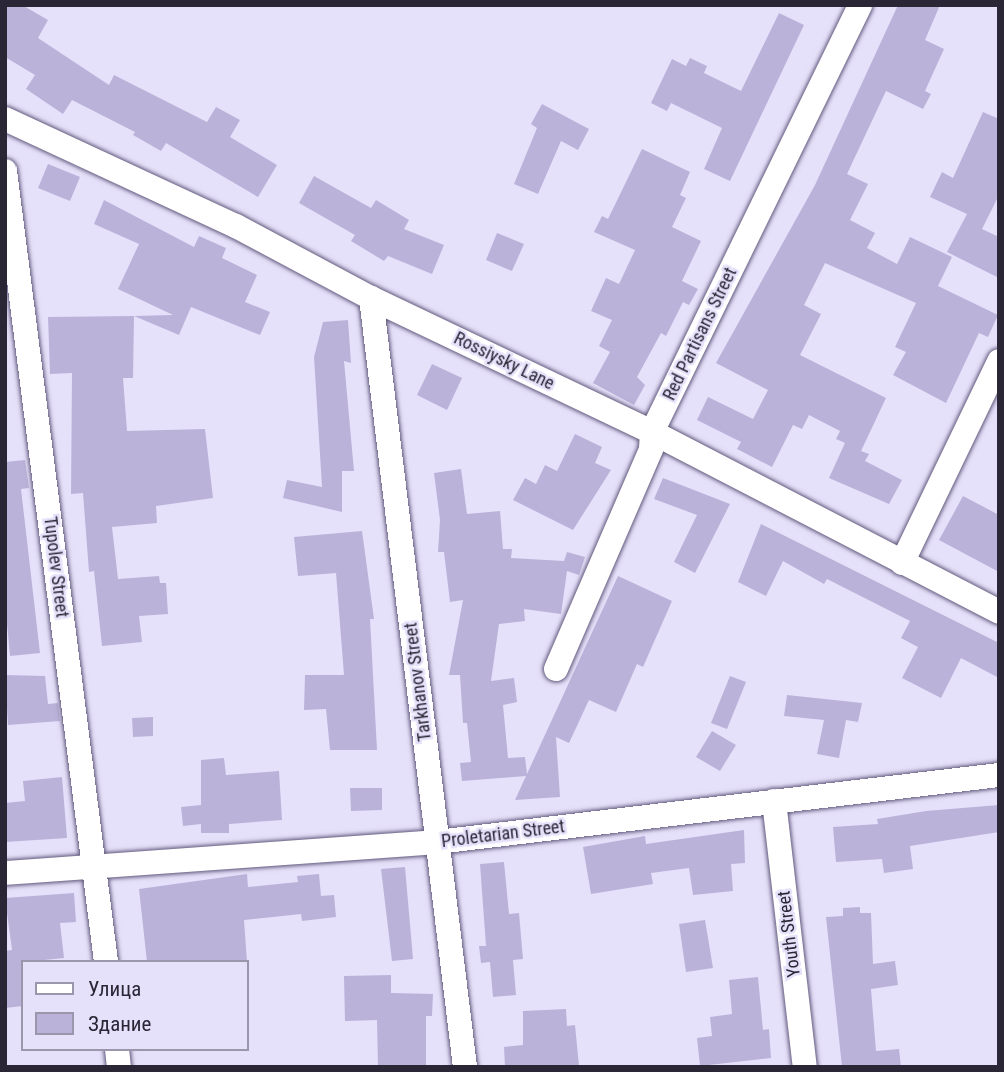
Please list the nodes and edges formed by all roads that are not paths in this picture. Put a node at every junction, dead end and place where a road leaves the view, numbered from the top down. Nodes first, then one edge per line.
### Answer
1 (860, 5) edge
2 (5, 119) edge
3 (5, 172) edge
4 (371, 298) junction
5 (999, 361) edge
6 (652, 432) junction
7 (902, 563) junction
8 (999, 612) edge
9 (556, 669) dead end
10 (999, 775) edge
11 (774, 801) junction
12 (437, 842) junction
13 (94, 865) junction
14 (5, 873) edge
15 (106, 960) edge
16 (465, 1067) edge
17 (805, 1067) edge

1 - 6 street, Red Partisans Street
2 - 4 street, Rossiysky Lane
3 - 13 street, Tupolev Street
4 - 6 street, Rossiysky Lane
4 - 12 street, Tarkhanov Street
5 - 7 street
6 - 7 street, Rossiysky Lane
6 - 9 street, Red Partisans Street
7 - 8 street, Rossiysky Lane
10 - 11 street, Proletarian Street
11 - 12 street, Proletarian Street
11 - 17 street, Youth Street
12 - 13 street, Proletarian Street
12 - 16 street, Tarkhanov Street
13 - 14 street, Proletarian Street
13 - 15 street, Tupolev Street

